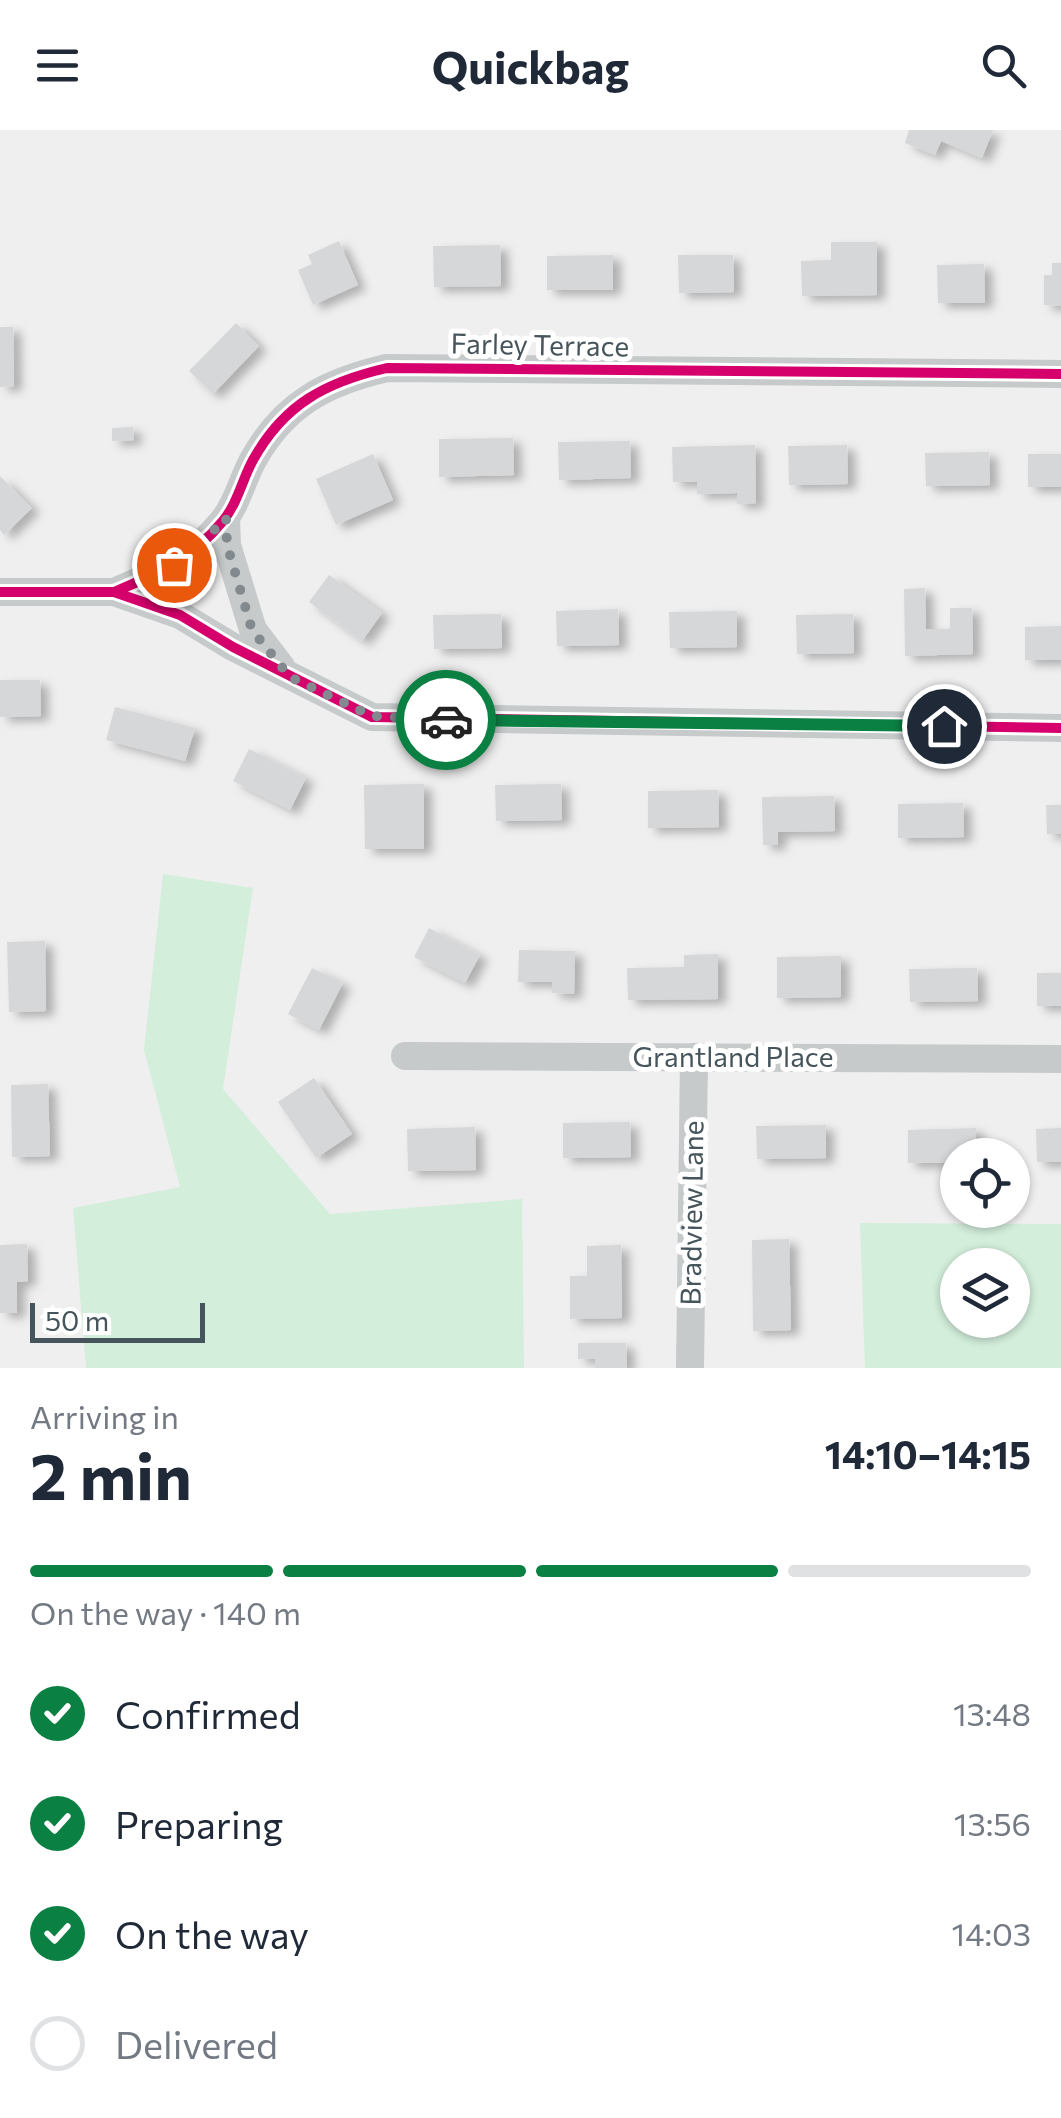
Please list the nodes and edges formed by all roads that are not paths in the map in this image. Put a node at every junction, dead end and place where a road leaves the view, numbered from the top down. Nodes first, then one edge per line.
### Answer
1 (1061, 374) edge
2 (226, 518) junction
3 (0, 592) edge
4 (114, 592) junction
5 (290, 677) junction
6 (1061, 728) edge
7 (405, 1056) dead end
8 (694, 1057) junction
9 (1061, 1060) edge
10 (690, 1368) edge

1 - 2 street, Farley Terrace
2 - 4 street, Farley Terrace
2 - 5 street
3 - 4 street
4 - 5 street
5 - 6 street
7 - 8 street, Grantland Place
8 - 9 street, Grantland Place
8 - 10 street, Bradview Lane

